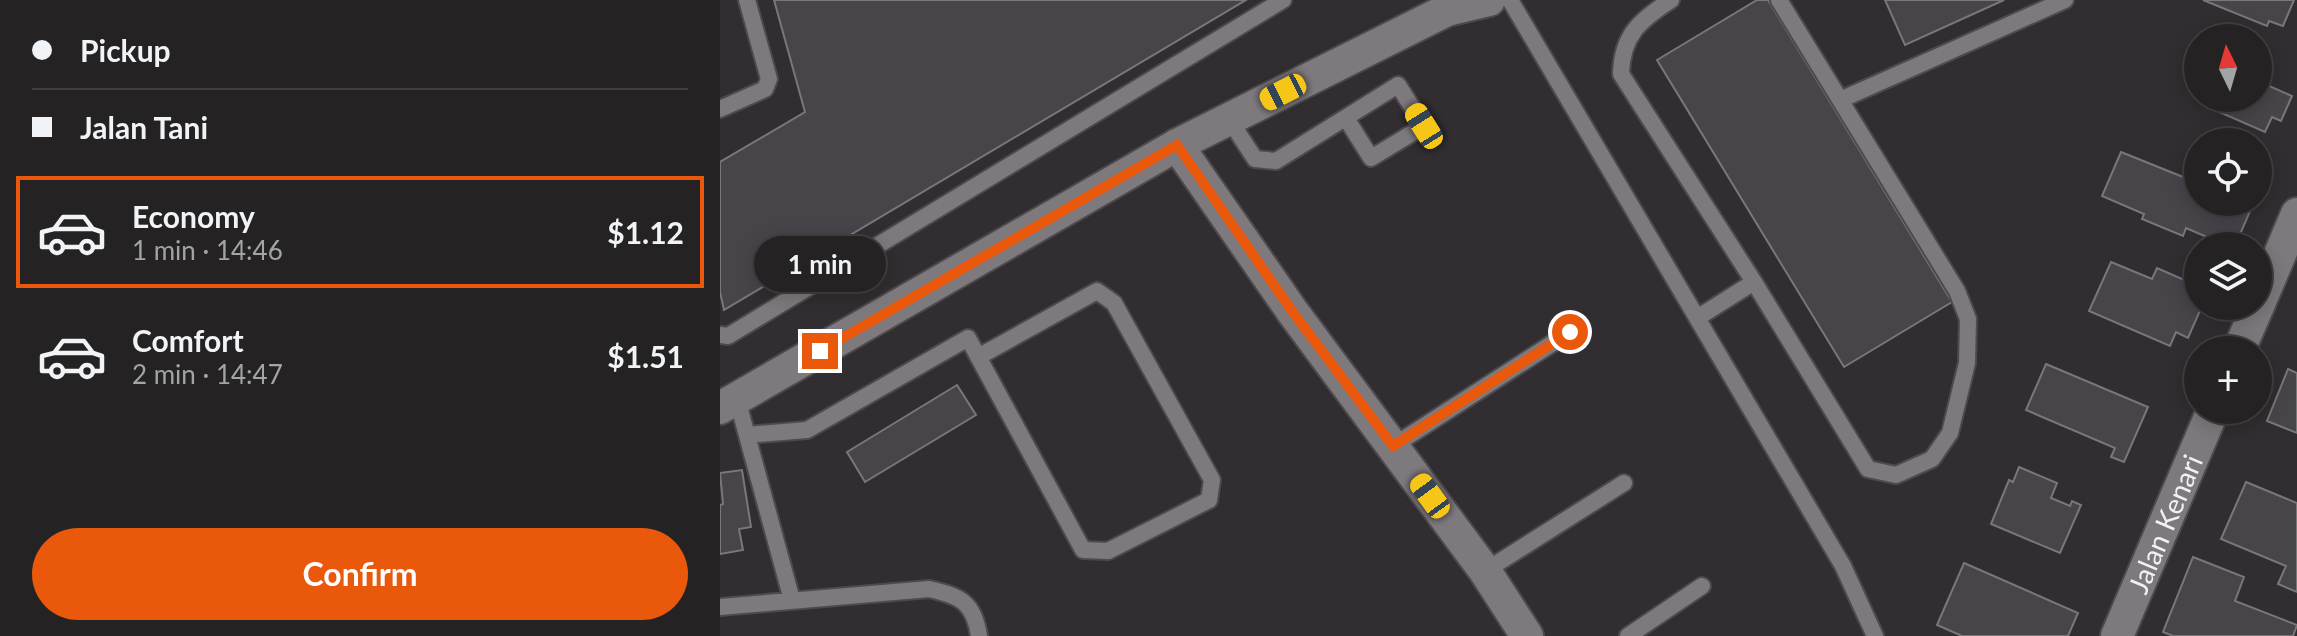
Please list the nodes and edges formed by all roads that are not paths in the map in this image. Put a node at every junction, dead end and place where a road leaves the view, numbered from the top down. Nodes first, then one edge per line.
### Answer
1 (747, 0) edge
2 (1283, 0) edge
3 (1489, 0) edge
4 (1510, 0) edge
5 (1671, 0) edge
6 (1779, 0) edge
7 (2065, 0) edge
8 (1440, 5) edge
9 (1840, 100) junction
10 (720, 109) edge
11 (1346, 118) junction
12 (1229, 119) junction
13 (1177, 145) junction
14 (2297, 214) edge
15 (2272, 273) edge
16 (1754, 282) junction
17 (1697, 318) junction
18 (1570, 332) dead end
19 (720, 335) edge
20 (978, 357) junction
21 (729, 403) edge
22 (2207, 424) edge
23 (747, 435) junction
24 (1393, 446) junction
25 (1624, 483) dead end
26 (1485, 571) junction
27 (1702, 586) dead end
28 (792, 600) junction
29 (720, 607) edge
30 (979, 636) edge
31 (1527, 636) edge
32 (1628, 636) edge
33 (1875, 636) edge
34 (2117, 636) edge

1 - 10 lane
2 - 19 lane
3 - 8 street
4 - 17 lane
5 - 16 lane
6 - 9 lane
7 - 9 lane
8 - 12 street
9 - 16 lane
11 - 11 lane
11 - 12 lane
12 - 13 street
13 - 21 street
13 - 24 street
14 - 15 street
16 - 17 lane
17 - 33 lane
18 - 24 lane
20 - 20 lane
20 - 23 lane
21 - 23 lane
22 - 34 street, Jalan Kenari
23 - 28 lane
24 - 26 street
25 - 26 lane
26 - 31 street
27 - 32 lane
28 - 29 lane
28 - 30 lane

